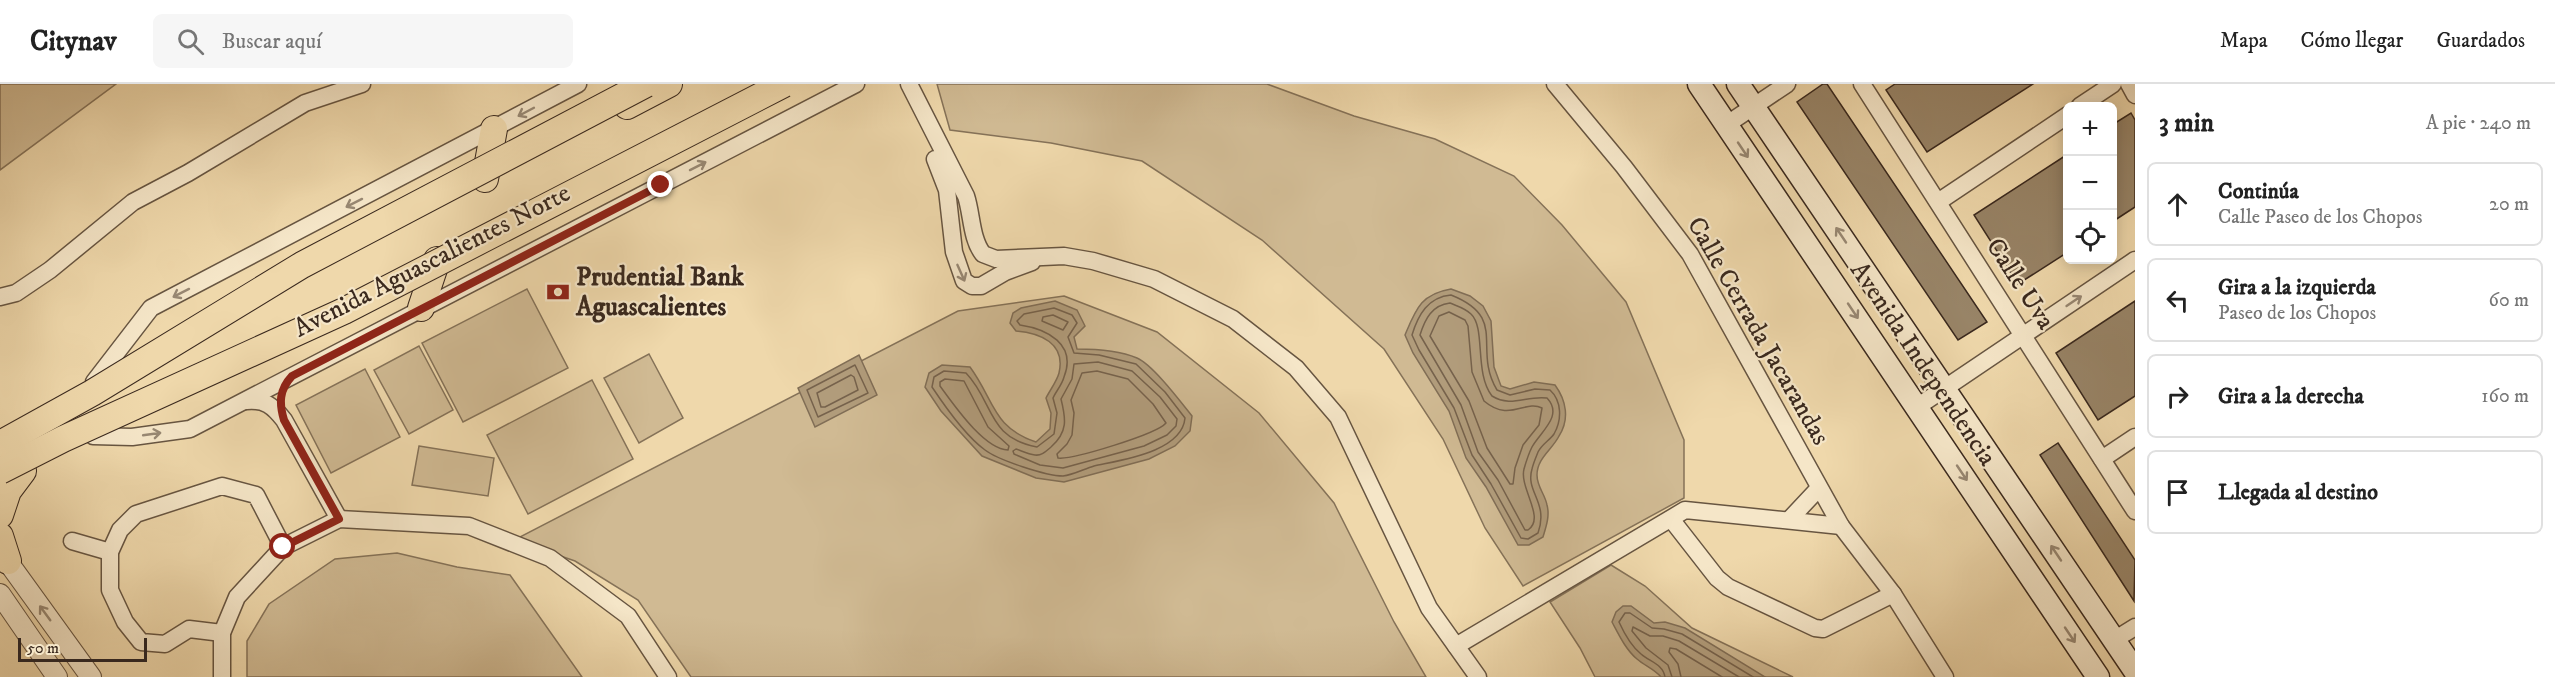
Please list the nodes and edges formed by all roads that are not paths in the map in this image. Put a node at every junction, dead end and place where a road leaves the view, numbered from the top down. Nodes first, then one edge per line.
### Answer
1 (362, 84) edge
2 (578, 84) edge
3 (646, 84) edge
4 (669, 84) edge
5 (770, 84) edge
6 (784, 84) edge
7 (855, 84) edge
8 (872, 84) edge
9 (896, 84) edge
10 (909, 84) edge
11 (1555, 84) edge
12 (1699, 84) edge
13 (1738, 84) edge
14 (1787, 84) edge
15 (1862, 84) edge
16 (2113, 84) edge
17 (2129, 84) edge
18 (2135, 95) edge
19 (2086, 102) edge
20 (1753, 107) junction
21 (811, 108) junction
22 (2063, 118) edge
23 (1726, 125) junction
24 (494, 129) junction
25 (485, 179) junction
26 (1938, 202) junction
27 (1047, 256) junction
28 (437, 260) junction
29 (2135, 260) edge
30 (0, 297) edge
31 (422, 309) junction
32 (2023, 336) junction
33 (292, 376) junction
34 (94, 382) junction
35 (1946, 388) junction
36 (245, 401) junction
37 (1917, 407) junction
38 (284, 420) junction
39 (93, 436) junction
40 (1, 437) edge
41 (2135, 437) edge
42 (2102, 459) junction
43 (12, 471) edge
44 (0, 484) edge
45 (1819, 488) junction
46 (2135, 511) edge
47 (0, 515) edge
48 (339, 519) junction
49 (1671, 519) junction
50 (1789, 520) junction
51 (1841, 526) junction
52 (0, 536) edge
53 (72, 541) dead end
54 (283, 547) junction
55 (110, 552) junction
56 (4, 556) edge
57 (0, 594) edge
58 (1893, 594) junction
59 (2135, 627) edge
60 (222, 633) junction
61 (2114, 640) junction
62 (1456, 646) junction
63 (2135, 671) edge
64 (57, 677) edge
65 (91, 677) edge
66 (222, 677) edge
67 (668, 677) edge
68 (1478, 677) edge
69 (1945, 677) edge
70 (2098, 677) edge

1 - 30 street
2 -> 24 street, Avenida Aguascalientes Norte
3 - 40 main road, bridge
4 - 25 main road, Avenida Aguascalientes Norte
5 - 28 main road, Avenida Aguascalientes Norte
6 - 43 main road, bridge
7 - 21 street, Avenida Aguascalientes Norte
8 - 21 street
9 -> 27 street
10 - 27 street
11 - 45 street, Calle Cerrada Jacarandas
12 - 23 main road, Avenida Independencia
13 - 20 main road, Avenida Independencia
14 - 20 street
15 - 26 street, Calle Uva
16 - 19 street
17 - 18 street
20 - 23 street
35 -> 20 main road, Avenida Independencia
31 -> 21 street, Avenida Aguascalientes Norte
22 - 26 street
23 -> 37 main road, Avenida Independencia
24 - 25 main road
24 -> 34 street, Avenida Aguascalientes Norte
25 - 34 main road, Avenida Aguascalientes Norte
26 - 32 street, Calle Uva
27 - 62 street
28 - 31 main road
28 - 39 main road, Avenida Aguascalientes Norte
32 -> 29 street
31 - 33 street, Avenida Aguascalientes Norte
32 - 35 street
32 - 42 street, Calle Uva
33 - 36 street, Avenida Aguascalientes Norte
33 - 38 street
34 - 40 main road, Avenida Aguascalientes Norte
35 - 37 street
61 -> 35 main road, Avenida Independencia
36 - 38 street
39 -> 36 street, Avenida Aguascalientes Norte
37 -> 70 main road, Avenida Independencia
38 - 48 street
39 - 43 main road, Avenida Aguascalientes Norte
41 - 42 street
42 - 46 street, Calle Uva
43 - 44 main road, Avenida Aguascalientes Norte
43 - 47 main road
45 - 50 street
45 - 51 street, Calle Cerrada Jacarandas
48 - 54 street
48 - 67 street
49 - 50 street
49 - 58 street
49 - 62 street
50 - 51 street
51 - 58 street, Calle Cerrada Jacarandas
52 - 56 main road
53 - 55 street
54 - 55 street
54 - 60 street
55 - 60 street
65 -> 56 street
57 - 64 street
58 - 69 street, Calle Cerrada Jacarandas
59 - 61 street
60 - 66 street
61 - 63 main road, Avenida Independencia
62 - 68 street

